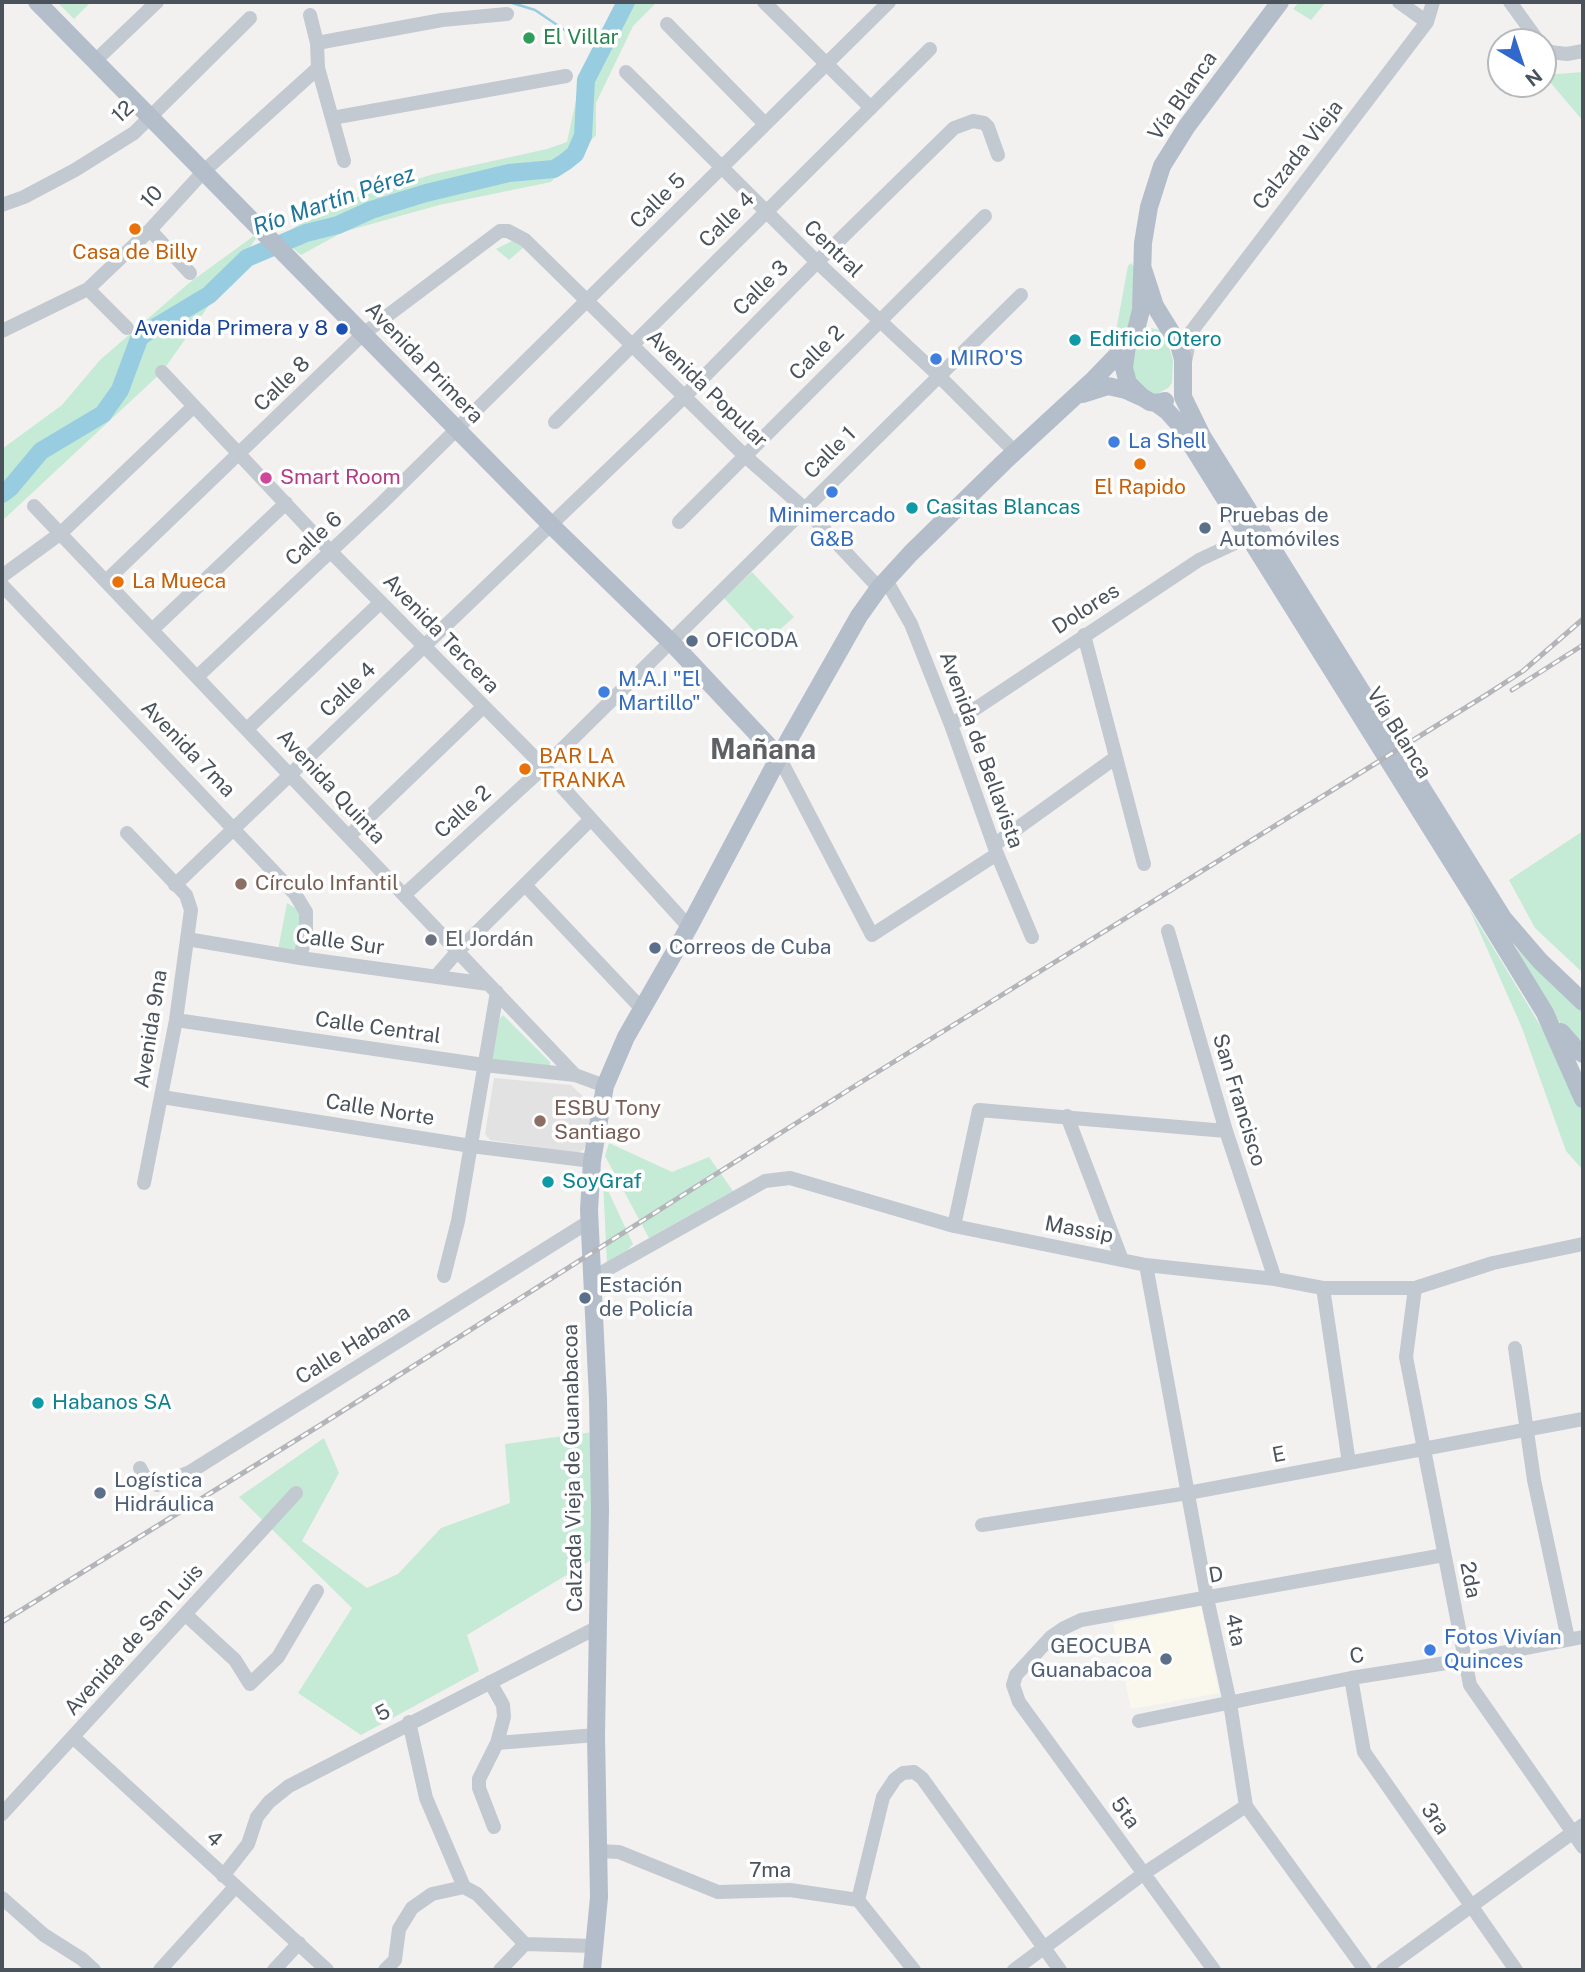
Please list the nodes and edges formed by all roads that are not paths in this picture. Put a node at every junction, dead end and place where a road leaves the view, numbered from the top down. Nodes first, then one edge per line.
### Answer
1 (37, 2) edge
2 (156, 2) edge
3 (764, 2) edge
4 (887, 2) edge
5 (1280, 2) edge
6 (1399, 2) edge
7 (1433, 2) edge
8 (1510, 2) edge
9 (507, 14) dead end
10 (310, 15) dead end
11 (250, 18) dead end
12 (1427, 22) junction
13 (667, 23) dead end
14 (1529, 28) edge
15 (317, 43) junction
16 (930, 49) dead end
17 (1583, 51) edge
18 (1557, 53) edge
19 (95, 61) junction
20 (825, 64) junction
21 (317, 68) junction
22 (626, 72) dead end
23 (566, 76) dead end
24 (871, 108) junction
25 (149, 116) junction
26 (332, 118) junction
27 (765, 124) junction
28 (998, 155) dead end
29 (344, 161) dead end
30 (720, 168) junction
31 (204, 172) junction
32 (2, 205) edge
33 (765, 212) junction
34 (985, 216) dead end
35 (150, 230) junction
36 (500, 231) joint
37 (817, 262) junction
38 (1143, 269) junction
39 (190, 274) dead end
40 (88, 289) junction
41 (1021, 295) dead end
42 (587, 301) junction
43 (878, 321) junction
44 (1167, 325) junction
45 (127, 328) dead end
46 (2, 331) edge
47 (1191, 332) junction
48 (363, 334) junction
49 (1132, 337) junction
50 (632, 346) junction
51 (162, 372) dead end
52 (938, 375) junction
53 (1184, 381) junction
54 (684, 397) junction
55 (1149, 400) junction
56 (1067, 402) junction
57 (194, 406) junction
58 (555, 422) dead end
59 (457, 429) junction
60 (1015, 452) junction
61 (240, 455) junction
62 (745, 456) junction
63 (286, 503) junction
64 (34, 506) dead end
65 (804, 508) junction
66 (679, 522) dead end
67 (551, 525) junction
68 (61, 533) junction
69 (1248, 537) junction
70 (331, 552) junction
71 (2, 576) edge
72 (106, 582) junction
73 (883, 584) junction
74 (2, 585) edge
75 (381, 602) junction
76 (153, 629) junction
77 (1084, 635) junction
78 (672, 643) junction
79 (424, 646) junction
80 (197, 677) junction
81 (483, 707) junction
82 (951, 725) junction
83 (247, 729) junction
84 (779, 757) junction
85 (1115, 758) junction
86 (544, 767) junction
87 (290, 775) junction
88 (590, 820) junction
89 (234, 828) junction
90 (127, 833) dead end
91 (349, 836) junction
92 (995, 850) junction
93 (1144, 864) dead end
94 (175, 885) junction
95 (525, 885) junction
96 (404, 895) junction
97 (689, 926) junction
98 (1168, 931) dead end
99 (1032, 937) dead end
100 (187, 939) junction
101 (457, 952) junction
102 (300, 958) junction
103 (437, 975) junction
104 (492, 988) junction
105 (1583, 1002) edge
106 (642, 1010) junction
107 (1545, 1013) junction
108 (176, 1020) junction
109 (1583, 1054) edge
110 (484, 1065) junction
111 (575, 1075) junction
112 (605, 1086) junction
113 (162, 1097) junction
114 (1583, 1099) edge
115 (1067, 1116) junction
116 (1226, 1131) junction
117 (471, 1146) junction
118 (592, 1161) junction
119 (144, 1183) dead end
120 (590, 1221) junction
121 (954, 1226) junction
122 (1583, 1244) edge
123 (1122, 1260) junction
124 (1146, 1265) junction
125 (444, 1276) dead end
126 (592, 1278) junction
127 (1275, 1279) junction
128 (1323, 1288) junction
129 (1415, 1288) junction
130 (1515, 1348) dead end
131 (1583, 1419) edge
132 (1527, 1430) junction
133 (1423, 1449) junction
134 (1349, 1463) junction
135 (140, 1468) dead end
136 (296, 1493) dead end
137 (1188, 1493) junction
138 (982, 1525) dead end
139 (1444, 1555) junction
140 (317, 1591) dead end
141 (1207, 1598) junction
142 (185, 1614) junction
143 (598, 1627) junction
144 (1576, 1638) edge
145 (1465, 1660) junction
146 (1016, 1675) joint
147 (1351, 1678) junction
148 (490, 1682) junction
149 (1230, 1703) junction
150 (1139, 1721) dead end
151 (410, 1722) junction
152 (596, 1735) junction
153 (73, 1737) junction
154 (497, 1743) junction
155 (1246, 1805) junction
156 (2, 1814) edge
157 (494, 1827) dead end
158 (1578, 1828) edge
159 (1583, 1847) edge
160 (598, 1851) junction
161 (1143, 1874) junction
162 (223, 1875) junction
163 (235, 1887) junction
164 (464, 1887) junction
165 (2, 1898) edge
166 (859, 1900) junction
167 (1471, 1908) junction
168 (299, 1943) junction
169 (525, 1944) junction
170 (594, 1946) junction
171 (1043, 1948) junction
172 (94, 1970) edge
173 (160, 1970) edge
174 (274, 1970) edge
175 (327, 1970) edge
176 (385, 1970) edge
177 (500, 1970) edge
178 (592, 1970) edge
179 (914, 1970) edge
180 (1014, 1970) edge
181 (1060, 1970) edge
182 (1214, 1970) edge
183 (1364, 1970) edge
184 (1383, 1970) edge
185 (1516, 1970) edge

1 - 19 main road, Avenida Primera
2 - 19 street
3 - 20 street
4 - 20 street, Calle 5
5 - 38 main road, Vía Blanca
6 - 12 street
7 - 12 street, Calzada Vieja
8 - 14 street
9 - 15 street
10 - 15 street
11 - 25 street, 12
12 - 47 street, Calzada Vieja
13 - 27 street
15 - 21 street
16 - 24 street, Calle 4
17 - 18 street
19 - 25 main road, Avenida Primera
20 - 24 street
20 - 27 street, Calle 5
21 - 26 street
21 - 31 street, 10
22 - 30 street, Central
23 - 26 street
24 - 33 street, Calle 4
25 - 31 main road, Avenida Primera
25 - 32 street, 12
26 - 29 street
27 - 30 street, Calle 5
28 - 37 street, Calle 3
30 - 33 street, Central
30 - 42 street, Calle 5
31 - 35 street, 10
31 - 48 main road, Avenida Primera
33 - 37 street, Central
33 - 50 street, Calle 4
34 - 43 street, Calle 2
35 - 39 street
35 - 40 street, 10
36 - 42 street, Avenida Popular
36 - 48 street, Calle 8
37 - 43 street, Central
37 - 54 street, Calle 3
38 - 44 main road, Vía Blanca
38 - 49 main road, Vía Blanca
40 - 45 street
40 - 46 street, 10
41 - 52 street, Calle 1
42 - 50 street, Avenida Popular
42 - 59 street, Calle 5
43 - 52 street, Central
43 - 62 street, Calle 2
44 - 47 street
44 - 49 main road
44 - 53 main road
47 - 53 street, Calzada Vieja
48 - 59 main road, Avenida Primera
48 - 61 street, Calle 8
49 - 55 main road
49 - 56 main road, Calzada Vieja de Guanabacoa
50 - 54 street, Avenida Popular
50 - 58 street, Calle 4
51 - 57 street, Avenida Tercera
52 - 60 street, Central
52 - 65 street, Calle 1
53 - 55 main road
53 - 105 main road, Vía Blanca
54 - 62 street, Avenida Popular
54 - 67 street, Calle 3
55 - 56 main road
55 - 69 main road, Vía Blanca
56 - 60 main road, Calzada Vieja de Guanabacoa
57 - 61 street, Avenida Tercera
57 - 68 street
59 - 67 main road, Avenida Primera
59 - 70 street, Calle 6
60 - 73 main road, Calzada Vieja de Guanabacoa
61 - 63 street, Avenida Tercera
61 - 72 street, Calle 8
62 - 65 street, Avenida Popular
62 - 66 street, Calle 2
63 - 70 street, Avenida Tercera
63 - 76 street
64 - 68 street, Avenida Quinta
65 - 73 street, Avenida Popular
65 - 78 street, Calle 1
67 - 78 main road, Avenida Primera
67 - 79 street, Calle 4
68 - 71 street
68 - 72 street, Avenida Quinta
69 - 77 street, Dolores
69 - 107 main road, Vía Blanca
70 - 75 street, Avenida Tercera
70 - 80 street, Calle 6
72 - 76 street, Avenida Quinta
73 - 82 street, Avenida de Bellavista
73 - 84 main road, Calzada Vieja de Guanabacoa
74 - 89 street, Avenida 7ma
75 - 79 street, Avenida Tercera
75 - 83 street
76 - 80 street, Avenida Quinta
77 - 82 street, Dolores
77 - 85 street
78 - 84 main road, Avenida Primera
78 - 86 street, Calle 2
79 - 81 street, Avenida Tercera
79 - 87 street, Calle 4
80 - 83 street, Avenida Quinta
81 - 86 street, Avenida Tercera
81 - 91 street
82 - 92 street, Avenida de Bellavista
83 - 87 street, Avenida Quinta
84 - 92 street
84 - 97 main road, Calzada Vieja de Guanabacoa
85 - 92 street
85 - 93 street
86 - 88 street, Avenida Tercera
86 - 96 street, Calle 2
87 - 89 street, Calle 4
87 - 91 street, Avenida Quinta
88 - 95 street
88 - 97 street, Avenida Tercera
89 - 94 street, Calle 4
89 - 102 street, Avenida 7ma
90 - 94 street, Avenida 9na
91 - 96 street, Avenida Quinta
92 - 99 street, Avenida de Bellavista
94 - 100 street, Avenida 9na
95 - 101 street
95 - 106 street
96 - 101 street, Avenida Quinta
97 - 106 main road, Calzada Vieja de Guanabacoa
98 - 116 street, San Francisco
100 - 102 street, Calle Sur
100 - 108 street, Avenida 9na
101 - 103 street
101 - 104 street, Avenida Quinta
102 - 103 street, Calle Sur
103 - 104 street, Calle Sur
104 - 110 street
104 - 111 street, Avenida Quinta
106 - 112 main road, Calzada Vieja de Guanabacoa
107 - 109 main road
107 - 114 main road, Vía Blanca
108 - 110 street, Calle Central
108 - 113 street, Avenida 9na
110 - 111 street, Calle Central
110 - 117 street
111 - 112 street, Avenida Quinta
112 - 118 main road, Calzada Vieja de Guanabacoa
113 - 117 street, Calle Norte
113 - 119 street, Avenida 9na
115 - 116 street
115 - 121 street
115 - 123 street
116 - 127 street, San Francisco
117 - 118 street, Calle Norte
117 - 125 street
118 - 120 main road, Calzada Vieja de Guanabacoa
120 - 126 main road, Calzada Vieja de Guanabacoa
120 - 135 street, Calle Habana
121 - 123 street, Massip
121 - 126 street, Massip
122 - 129 street, Massip
123 - 124 street, Massip
124 - 127 street, Massip
124 - 137 street, 4ta
126 - 143 main road, Calzada Vieja de Guanabacoa
127 - 128 street, Massip
128 - 129 street, Massip
128 - 134 street
129 - 133 street, 2da
130 - 132 street
131 - 132 street, E
132 - 133 street, E
132 - 144 street
133 - 134 street, E
133 - 139 street, 2da
134 - 137 street, E
136 - 142 street, Avenida de San Luis
137 - 138 street, E
137 - 141 street, 4ta
139 - 141 street, D
139 - 145 street, 2da
140 - 142 street
141 - 146 street, D
141 - 149 street, 4ta
142 - 153 street, Avenida de San Luis
143 - 148 street, 5
143 - 152 main road, Calzada Vieja de Guanabacoa
144 - 145 street, C
145 - 147 street, C
145 - 158 street, 2da
146 - 161 street, 5ta
147 - 149 street, C
147 - 167 street, 3ra
148 - 151 street, 5
148 - 154 street
149 - 150 street, C
149 - 155 street, 4ta
151 - 162 street, 5
151 - 164 street
152 - 154 street
152 - 160 main road, Calzada Vieja de Guanabacoa
153 - 156 street, Avenida de San Luis
153 - 162 street, 4
154 - 157 street
155 - 161 street
155 - 183 street, 4ta
158 - 159 street, 2da
158 - 167 street
160 - 166 street, 7ma
160 - 170 main road, Calzada Vieja de Guanabacoa
161 - 171 street
161 - 182 street, 5ta
162 - 163 street, 4
163 - 168 street, 4
163 - 173 street
164 - 169 street
164 - 176 street
165 - 172 street
166 - 171 street
166 - 179 street
167 - 184 street
167 - 185 street, 3ra
168 - 174 street
168 - 175 street, 4
169 - 170 street
169 - 177 street
170 - 178 main road, Calzada Vieja de Guanabacoa
171 - 180 street
171 - 181 street

